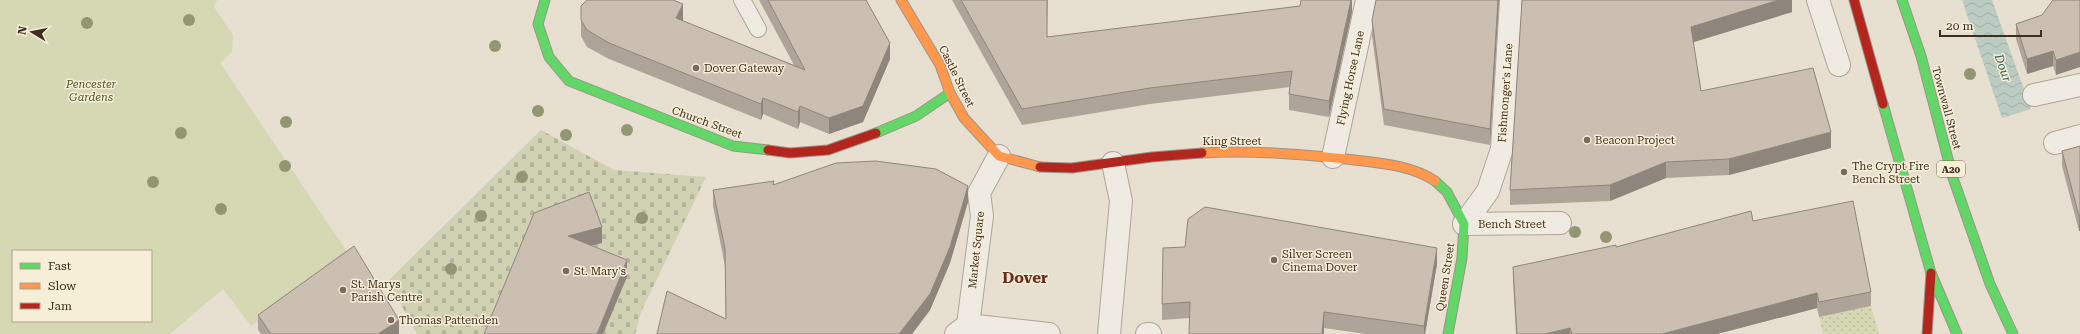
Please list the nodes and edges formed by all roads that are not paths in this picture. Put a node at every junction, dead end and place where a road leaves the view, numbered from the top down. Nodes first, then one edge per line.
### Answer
1 (545, 0) edge
2 (742, 0) edge
3 (901, 0) edge
4 (1367, 0) edge
5 (1511, 0) edge
6 (1818, 0) edge
7 (1854, 0) edge
8 (1902, 0) edge
9 (758, 30) dead end
10 (1839, 65) dead end
11 (2080, 85) edge
12 (950, 93) junction
13 (2034, 95) dead end
14 (2080, 136) edge
15 (982, 140) joint
16 (2055, 143) dead end
17 (999, 156) junction
18 (1333, 157) junction
19 (1113, 163) junction
20 (1560, 223) dead end
21 (1464, 224) junction
22 (1931, 273) junction
23 (962, 330) edge
24 (1049, 334) edge
25 (1109, 334) edge
26 (1147, 334) edge
27 (1150, 334) edge
28 (1448, 334) edge
29 (1927, 334) edge
30 (1957, 334) edge
31 (2013, 334) edge

1 - 12 main road, Church Street
2 - 9 lane
3 - 12 main road, Castle Street
4 - 18 street, Flying Horse Lane
5 - 21 street, Fishmonger's Lane
6 - 10 street
7 - 22 main road
8 - 31 main road, Townwall Street / A20
11 - 13 street
12 - 15 main road, Castle Street
14 - 16 street
15 - 17 main road, King Street
17 - 19 main road, King Street
17 - 23 street, Market Square
18 - 19 main road, King Street
18 - 21 main road, King Street
19 - 25 street
20 - 21 street, Bench Street
21 - 28 main road, Queen Street
22 - 29 main road
22 - 30 main road
23 - 24 street, Market Square
26 - 27 street

